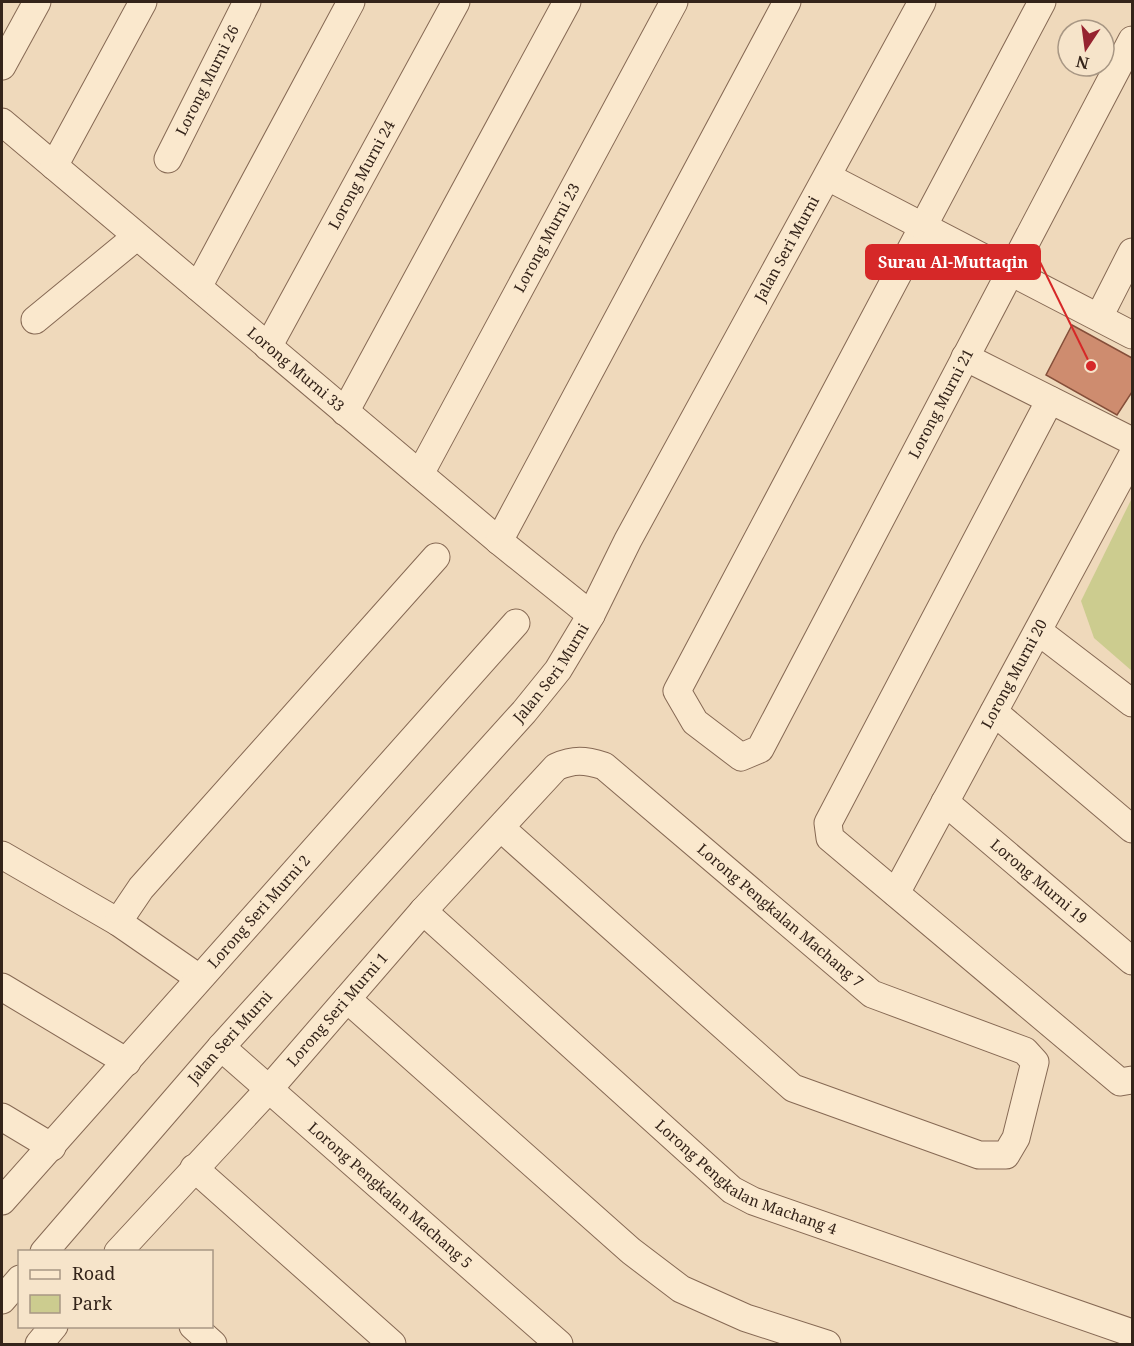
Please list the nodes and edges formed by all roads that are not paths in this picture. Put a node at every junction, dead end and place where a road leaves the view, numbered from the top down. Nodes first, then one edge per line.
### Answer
1 (37, 2) edge
2 (143, 2) edge
3 (247, 2) edge
4 (351, 2) edge
5 (456, 2) edge
6 (567, 2) edge
7 (674, 2) edge
8 (786, 2) edge
9 (922, 2) edge
10 (1042, 2) edge
11 (1132, 40) edge
12 (2, 66) edge
13 (5, 133) edge
14 (168, 159) dead end
15 (54, 166) junction
16 (828, 177) junction
17 (925, 226) junction
18 (136, 237) junction
19 (1132, 252) edge
20 (1010, 270) junction
21 (198, 287) junction
22 (1099, 317) junction
23 (35, 320) dead end
24 (1132, 334) edge
25 (268, 347) junction
26 (965, 357) junction
27 (1050, 400) junction
28 (345, 412) junction
29 (1132, 441) edge
30 (1132, 456) edge
31 (420, 474) junction
32 (499, 541) junction
33 (436, 557) dead end
34 (591, 615) junction
35 (516, 623) dead end
36 (1038, 631) junction
37 (1132, 704) edge
38 (994, 712) junction
39 (556, 767) joint
40 (945, 802) junction
41 (501, 828) junction
42 (1132, 829) edge
43 (2, 855) edge
44 (896, 893) junction
45 (423, 911) junction
46 (118, 922) junction
47 (1132, 961) edge
48 (199, 978) junction
49 (2, 987) edge
50 (347, 999) junction
51 (221, 1047) junction
52 (127, 1062) junction
53 (1132, 1080) edge
54 (269, 1089) junction
55 (2, 1117) edge
56 (52, 1147) junction
57 (194, 1168) junction
58 (2, 1201) edge
59 (45, 1250) edge
60 (119, 1250) edge
61 (18, 1281) edge
62 (2, 1300) edge
63 (52, 1328) edge
64 (195, 1328) edge
65 (1132, 1333) edge
66 (810, 1342) edge
67 (39, 1344) edge
68 (213, 1344) edge
69 (392, 1344) edge
70 (559, 1344) edge

1 - 12 street
2 - 15 street
3 - 14 street, Lorong Murni 26
4 - 21 street
5 - 25 street, Lorong Murni 24
6 - 28 street
7 - 31 street, Lorong Murni 23
8 - 32 street
9 - 16 street, Jalan Seri Murni
10 - 17 street
11 - 20 street, Lorong Murni 21
13 - 15 street, Lorong Murni 33
15 - 18 street, Lorong Murni 33
16 - 17 street
16 - 34 street, Jalan Seri Murni
17 - 20 street
17 - 26 street, Lorong Murni 21
18 - 21 street, Lorong Murni 33
18 - 23 street
19 - 22 street
20 - 22 street
20 - 26 street, Lorong Murni 21
21 - 25 street, Lorong Murni 33
22 - 24 street
25 - 28 street, Lorong Murni 33
26 - 27 street
27 - 29 street
27 - 44 street
28 - 31 street, Lorong Murni 33
30 - 36 street, Lorong Murni 20
31 - 32 street, Lorong Murni 33
32 - 34 street, Lorong Murni 33
33 - 46 street
34 - 51 street, Jalan Seri Murni
35 - 48 street, Lorong Seri Murni 2
36 - 37 street
36 - 38 street, Lorong Murni 20
38 - 40 street, Lorong Murni 20
38 - 42 street
39 - 41 street, Lorong Seri Murni 1
39 - 41 street, Lorong Pengkalan Machang 7
40 - 44 street, Lorong Murni 20
40 - 47 street, Lorong Murni 19
41 - 45 street, Lorong Seri Murni 1
43 - 46 street
44 - 53 street
45 - 50 street, Lorong Seri Murni 1
45 - 65 street, Lorong Pengkalan Machang 4
46 - 48 street
48 - 52 street, Lorong Seri Murni 2
49 - 52 street
50 - 54 street, Lorong Seri Murni 1
50 - 66 street
51 - 54 street, Lorong Pengkalan Machang 5
51 - 59 street, Jalan Seri Murni
52 - 56 street, Lorong Seri Murni 2
54 - 57 street, Lorong Seri Murni 1
54 - 70 street, Lorong Pengkalan Machang 5
55 - 56 street
56 - 58 street, Lorong Seri Murni 2
57 - 60 street, Lorong Seri Murni 1
57 - 69 street
61 - 62 street
63 - 67 street
64 - 68 street

